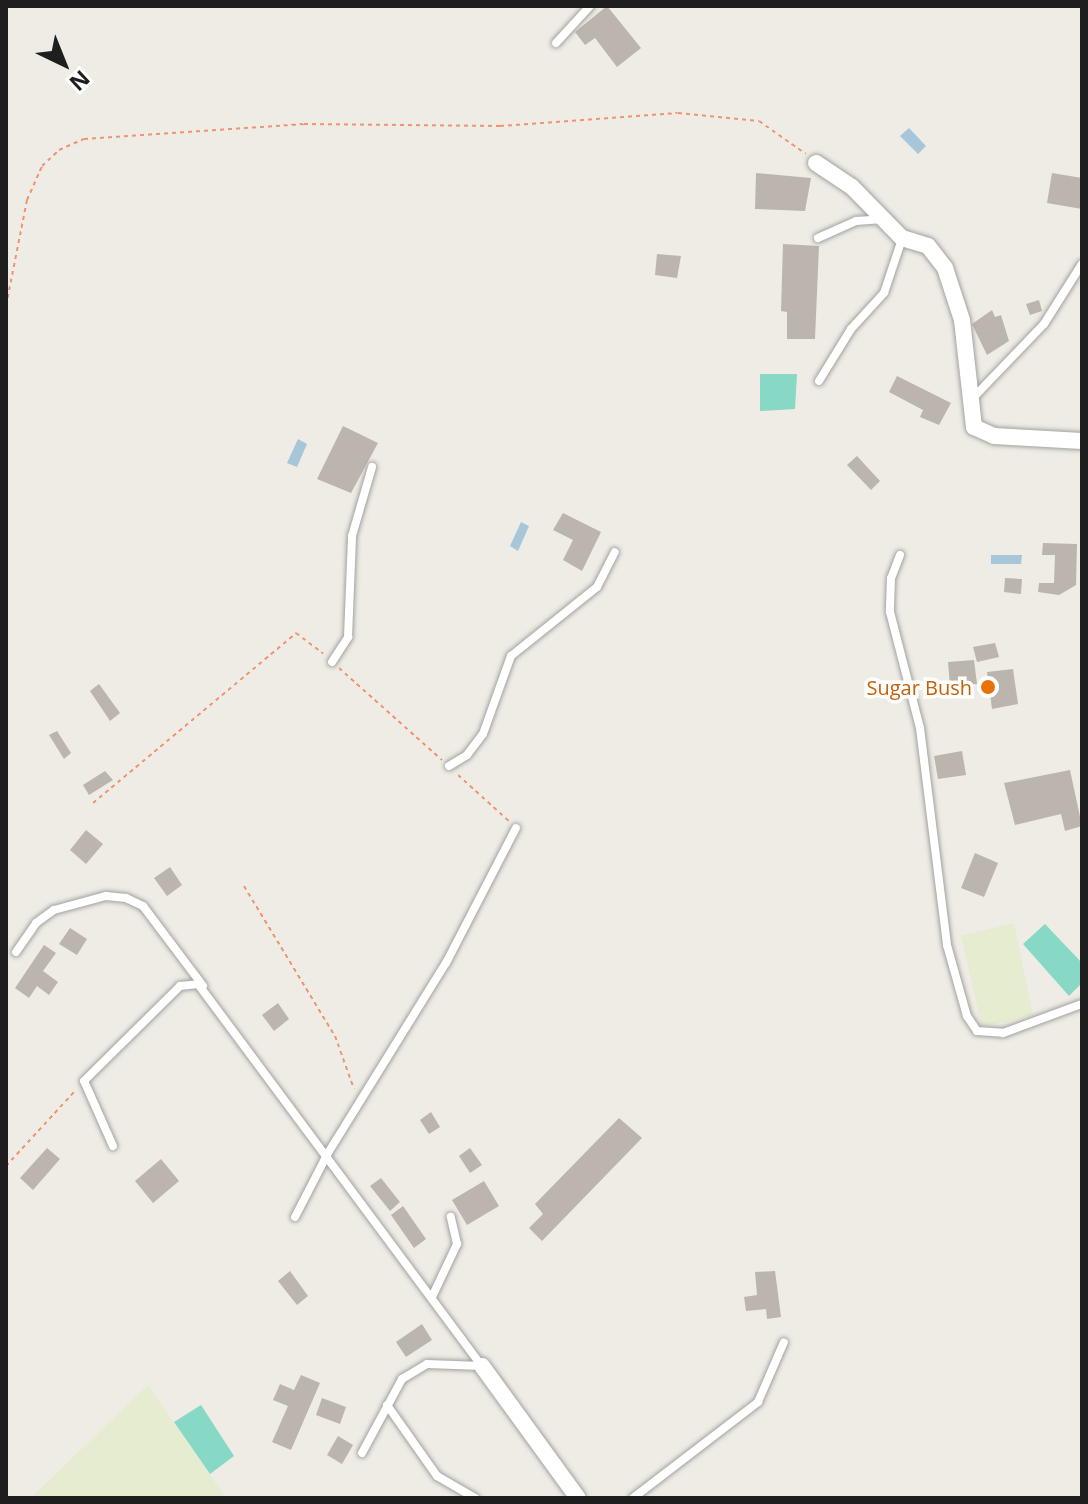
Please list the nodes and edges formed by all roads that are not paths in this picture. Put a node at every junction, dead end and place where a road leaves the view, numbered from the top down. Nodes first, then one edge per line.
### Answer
1 (590, 6) edge
2 (556, 43) dead end
3 (816, 163) road end
4 (883, 219) junction
5 (818, 238) dead end
6 (902, 238) junction
7 (1082, 264) edge
8 (819, 381) dead end
9 (968, 404) junction
10 (1082, 441) edge
11 (372, 467) dead end
12 (615, 552) dead end
13 (900, 555) dead end
14 (332, 662) road end
15 (449, 766) road end
16 (516, 828) road end
17 (16, 952) dead end
18 (206, 990) junction
19 (1082, 1004) edge
20 (113, 1146) dead end
21 (328, 1153) junction
22 (295, 1217) dead end
23 (451, 1217) dead end
24 (432, 1297) junction
25 (784, 1342) dead end
26 (482, 1366) junction
27 (387, 1405) junction
28 (362, 1453) dead end
29 (475, 1498) edge
30 (578, 1498) edge
31 (633, 1498) edge

1 - 2 lane
3 - 4 street
4 - 5 lane
4 - 6 street
6 - 8 lane
6 - 9 street
7 - 9 lane
9 - 10 street
11 - 14 lane
12 - 15 lane
13 - 19 lane
16 - 21 lane
17 - 18 lane
18 - 20 lane
18 - 21 lane
21 - 22 lane
21 - 24 lane
23 - 24 lane
24 - 26 lane
25 - 31 lane
26 - 27 lane
26 - 30 street
27 - 28 lane
27 - 29 lane

